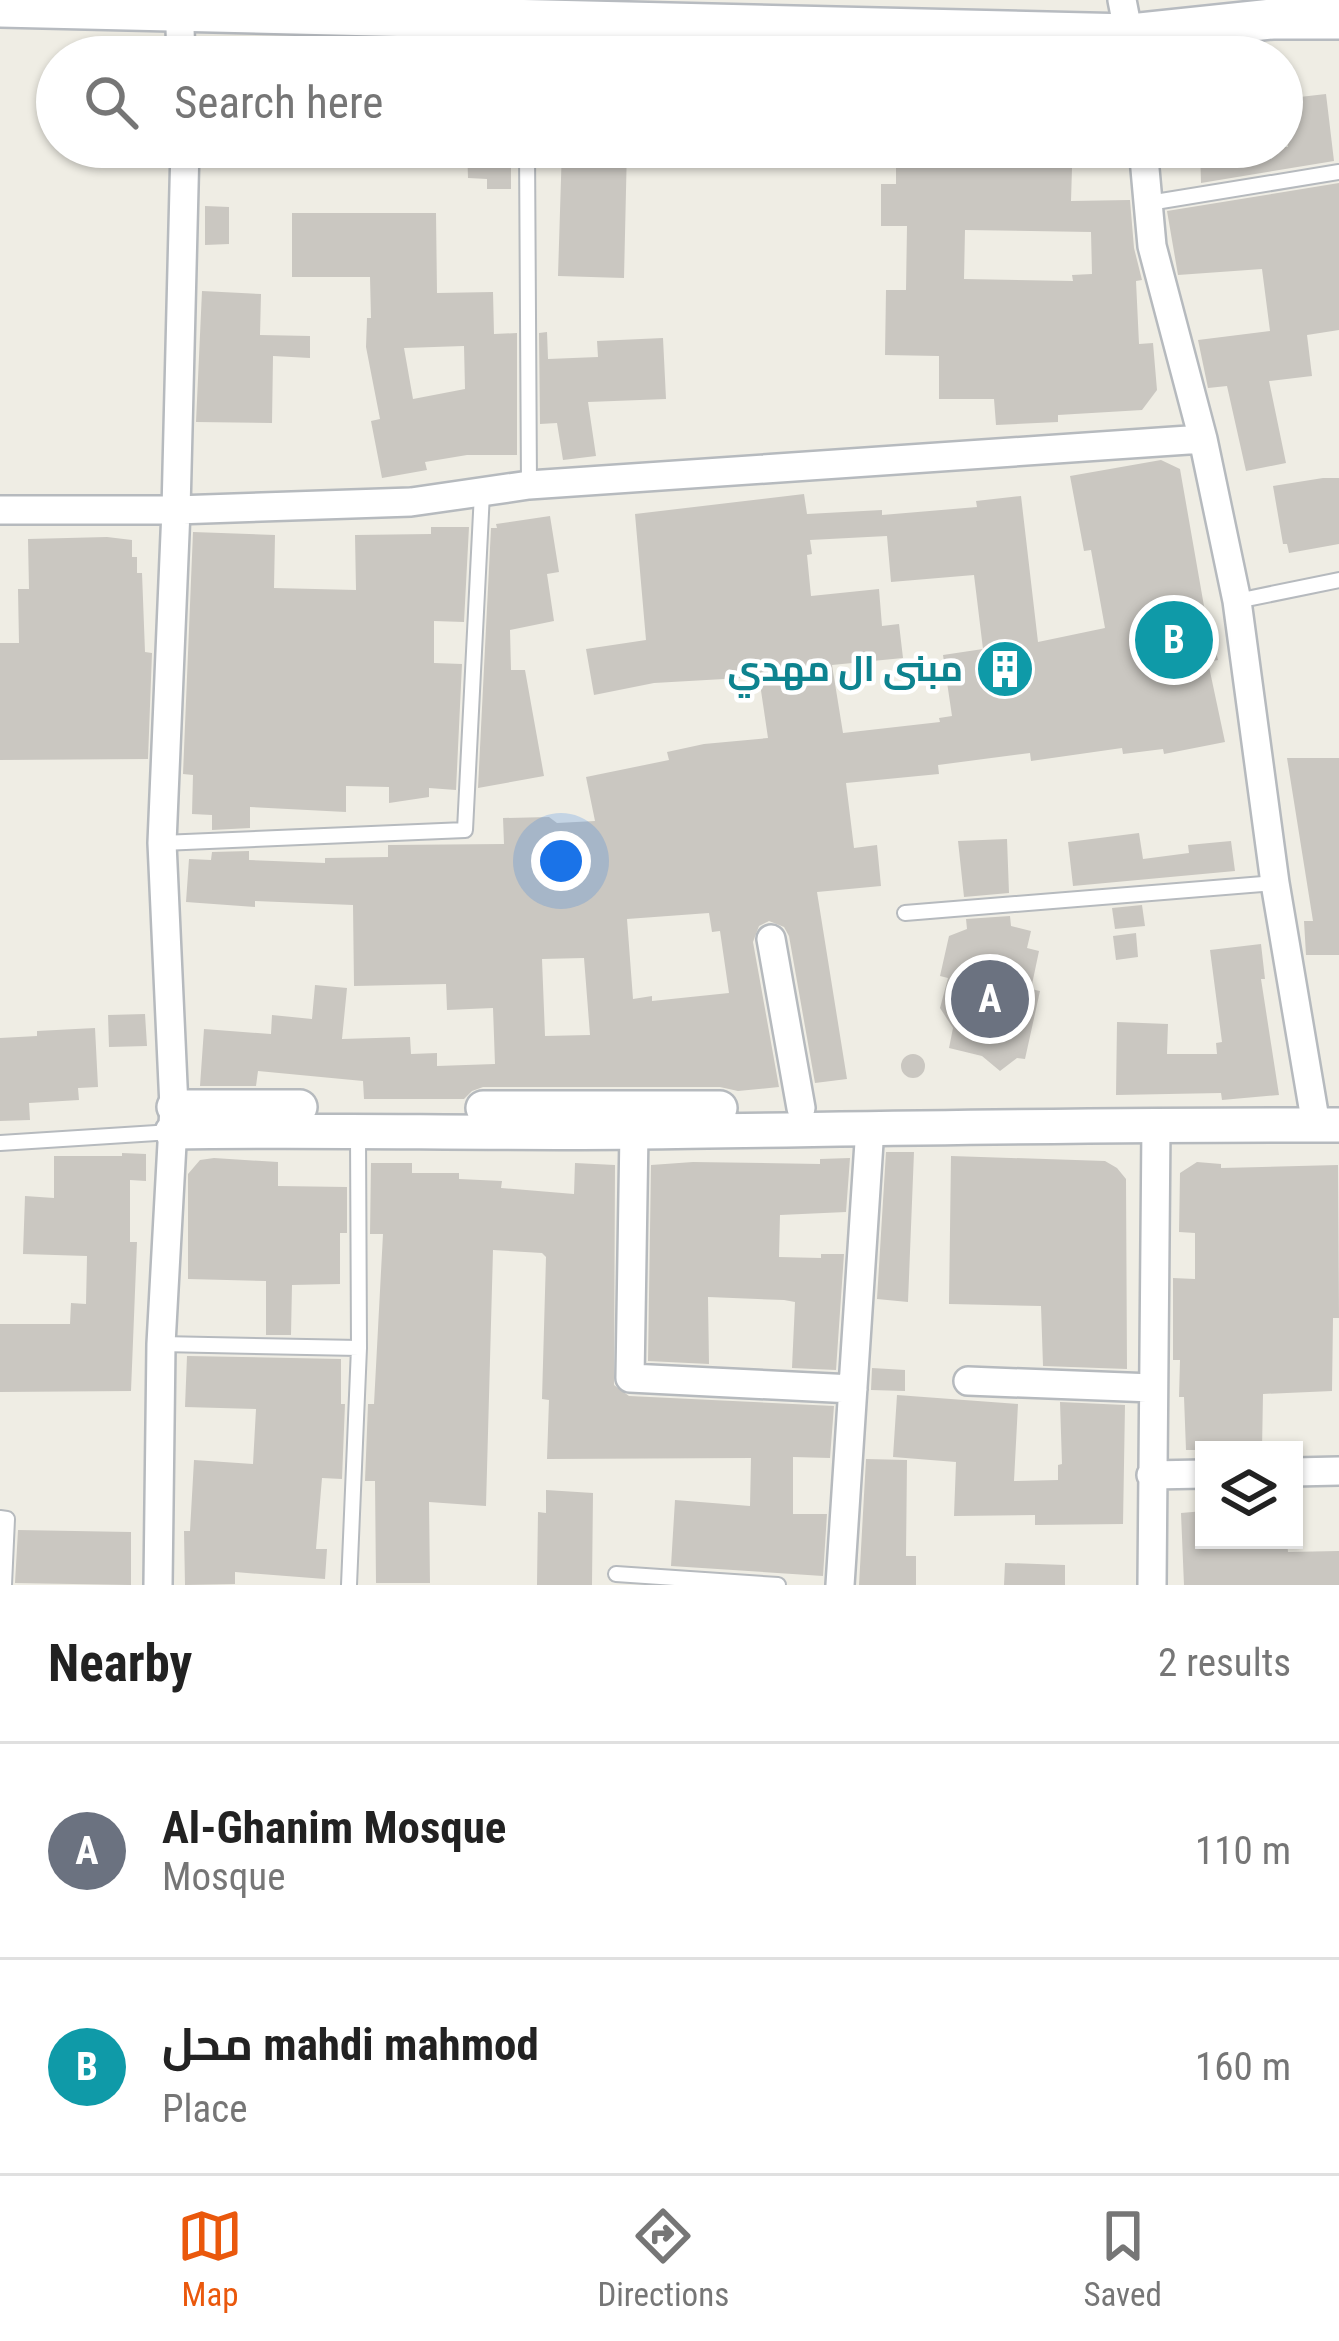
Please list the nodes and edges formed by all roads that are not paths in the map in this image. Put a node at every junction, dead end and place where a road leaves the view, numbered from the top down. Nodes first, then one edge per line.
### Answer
1 (179, 4) edge
2 (0, 7) edge
3 (1339, 20) edge
4 (1129, 30) edge
5 (181, 36) edge
6 (516, 36) edge
7 (613, 36) edge
8 (184, 168) edge
9 (527, 168) edge
10 (1145, 168) edge
11 (1339, 172) edge
12 (1149, 202) junction
13 (1203, 439) junction
14 (529, 485) junction
15 (482, 493) junction
16 (0, 510) edge
17 (176, 510) junction
18 (1339, 580) edge
19 (1238, 601) junction
20 (162, 844) junction
21 (1275, 883) junction
22 (904, 913) dead end
23 (771, 938) dead end
24 (800, 1108) junction
25 (1327, 1115) edge
26 (173, 1119) junction
27 (1156, 1125) junction
28 (870, 1127) junction
29 (358, 1129) junction
30 (634, 1132) junction
31 (0, 1143) edge
32 (161, 1344) junction
33 (358, 1348) junction
34 (968, 1381) dead end
35 (1153, 1388) junction
36 (853, 1389) junction
37 (1339, 1471) edge
38 (1303, 1472) edge
39 (1195, 1474) edge
40 (1151, 1475) junction
41 (0, 1518) edge
42 (616, 1574) dead end
43 (4, 1585) edge
44 (158, 1585) edge
45 (350, 1585) edge
46 (778, 1585) edge
47 (840, 1585) edge
48 (1152, 1585) edge

1 - 2 main road
1 - 5 street
1 - 6 main road
3 - 4 main road
4 - 7 main road
8 - 17 street
9 - 14 lane
10 - 12 street
11 - 12 lane
12 - 13 street
13 - 14 street
13 - 19 street
14 - 15 street
15 - 17 street
15 - 20 lane
16 - 17 street
17 - 20 street
18 - 19 lane
19 - 21 street
20 - 26 street
21 - 22 lane
21 - 25 street
23 - 24 street
24 - 25 street
24 - 26 street
25 - 27 street
26 - 29 street
26 - 31 lane
26 - 32 street
27 - 28 street
27 - 35 street
28 - 30 street
28 - 36 street
29 - 30 street
29 - 33 lane
30 - 36 street
32 - 33 lane
32 - 44 street
33 - 45 lane
34 - 35 street
35 - 40 street
36 - 47 street
37 - 38 street
39 - 40 street
40 - 48 street
41 - 43 lane
42 - 46 lane

